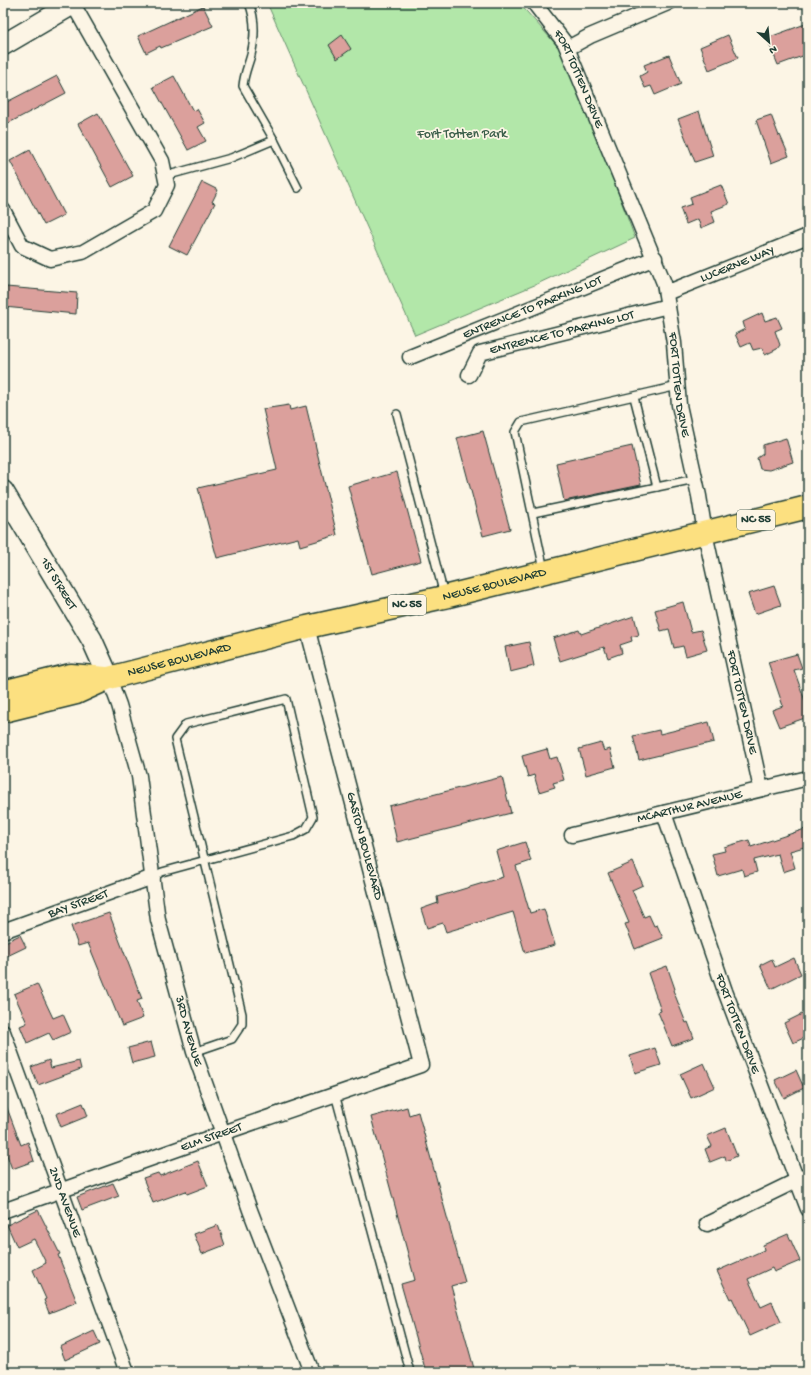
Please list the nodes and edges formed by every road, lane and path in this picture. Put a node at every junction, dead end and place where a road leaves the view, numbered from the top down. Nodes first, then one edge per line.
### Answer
1 (74, 3) edge
2 (250, 3) edge
3 (534, 3) edge
4 (668, 3) edge
5 (3, 34) edge
6 (3, 45) edge
7 (568, 48) junction
8 (274, 140) junction
9 (165, 176) junction
10 (298, 188) dead end
11 (3, 210) edge
12 (808, 236) edge
13 (654, 258) junction
14 (667, 300) junction
15 (410, 357) dead end
16 (468, 375) dead end
17 (678, 386) junction
18 (634, 397) junction
19 (397, 414) dead end
20 (695, 479) junction
21 (657, 486) junction
22 (3, 491) edge
23 (808, 507) edge
24 (532, 513) junction
25 (705, 533) junction
26 (544, 571) junction
27 (444, 597) junction
28 (307, 627) junction
29 (110, 678) junction
30 (3, 692) edge
31 (3, 711) edge
32 (808, 778) edge
33 (761, 790) junction
34 (664, 813) junction
35 (572, 835) dead end
36 (205, 861) junction
37 (153, 877) junction
38 (3, 931) edge
39 (3, 1032) edge
40 (194, 1052) junction
41 (421, 1065) joint
42 (335, 1094) junction
43 (223, 1133) junction
44 (802, 1178) edge
45 (60, 1190) junction
46 (808, 1209) edge
47 (3, 1211) edge
48 (707, 1224) dead end
49 (127, 1372) edge
50 (312, 1372) edge
51 (410, 1372) edge

1 - 5 main road
1 - 6 main road
1 - 9 street
2 - 8 lane
3 - 7 street, FORT TOTTEN DRIVE
4 - 7 street
7 - 13 street, FORT TOTTEN DRIVE
8 - 9 lane
8 - 10 lane
9 - 11 street
12 - 14 street, LUCERNE WAY
13 - 14 street, FORT TOTTEN DRIVE
13 - 15 street, ENTRENCE TO PARKING LOT
14 - 16 street, ENTRENCE TO PARKING LOT
14 - 17 street, FORT TOTTEN DRIVE
17 - 18 lane
17 - 20 street, FORT TOTTEN DRIVE
18 - 21 lane
18 - 24 lane
19 - 27 lane
20 - 21 lane
20 - 25 street, FORT TOTTEN DRIVE
21 - 24 lane
22 - 29 main road, 1ST STREET
23 - 25 main road, NEUSE BOULEVARD / NC 55
24 - 26 lane
25 - 26 main road, NEUSE BOULEVARD / NC 55
25 - 33 street, FORT TOTTEN DRIVE
26 - 27 main road, NEUSE BOULEVARD / NC 55
27 - 28 main road, NEUSE BOULEVARD / NC 55
28 - 29 main road, NEUSE BOULEVARD / NC 55
28 - 41 street, GASTON BOULEVARD
29 - 30 main road, NEUSE BOULEVARD
29 - 31 main road, NEUSE BOULEVARD
29 - 37 street, 3RD AVENUE
32 - 33 street, MCARTHUR AVENUE
33 - 34 street, MCARTHUR AVENUE
34 - 35 street, MCARTHUR AVENUE
34 - 44 street, FORT TOTTEN DRIVE
36 - 36 lane
36 - 37 lane
36 - 40 lane
37 - 38 street, BAY STREET
37 - 40 street, 3RD AVENUE
39 - 45 street, 2ND AVENUE
40 - 43 street, 3RD AVENUE
41 - 42 street, ELM STREET
42 - 43 street, ELM STREET
42 - 51 lane
43 - 45 street, ELM STREET
43 - 50 street, 3RD AVENUE
44 - 46 street, FORT TOTTEN DRIVE
44 - 48 street
45 - 47 street, ELM STREET
45 - 49 street, 2ND AVENUE

